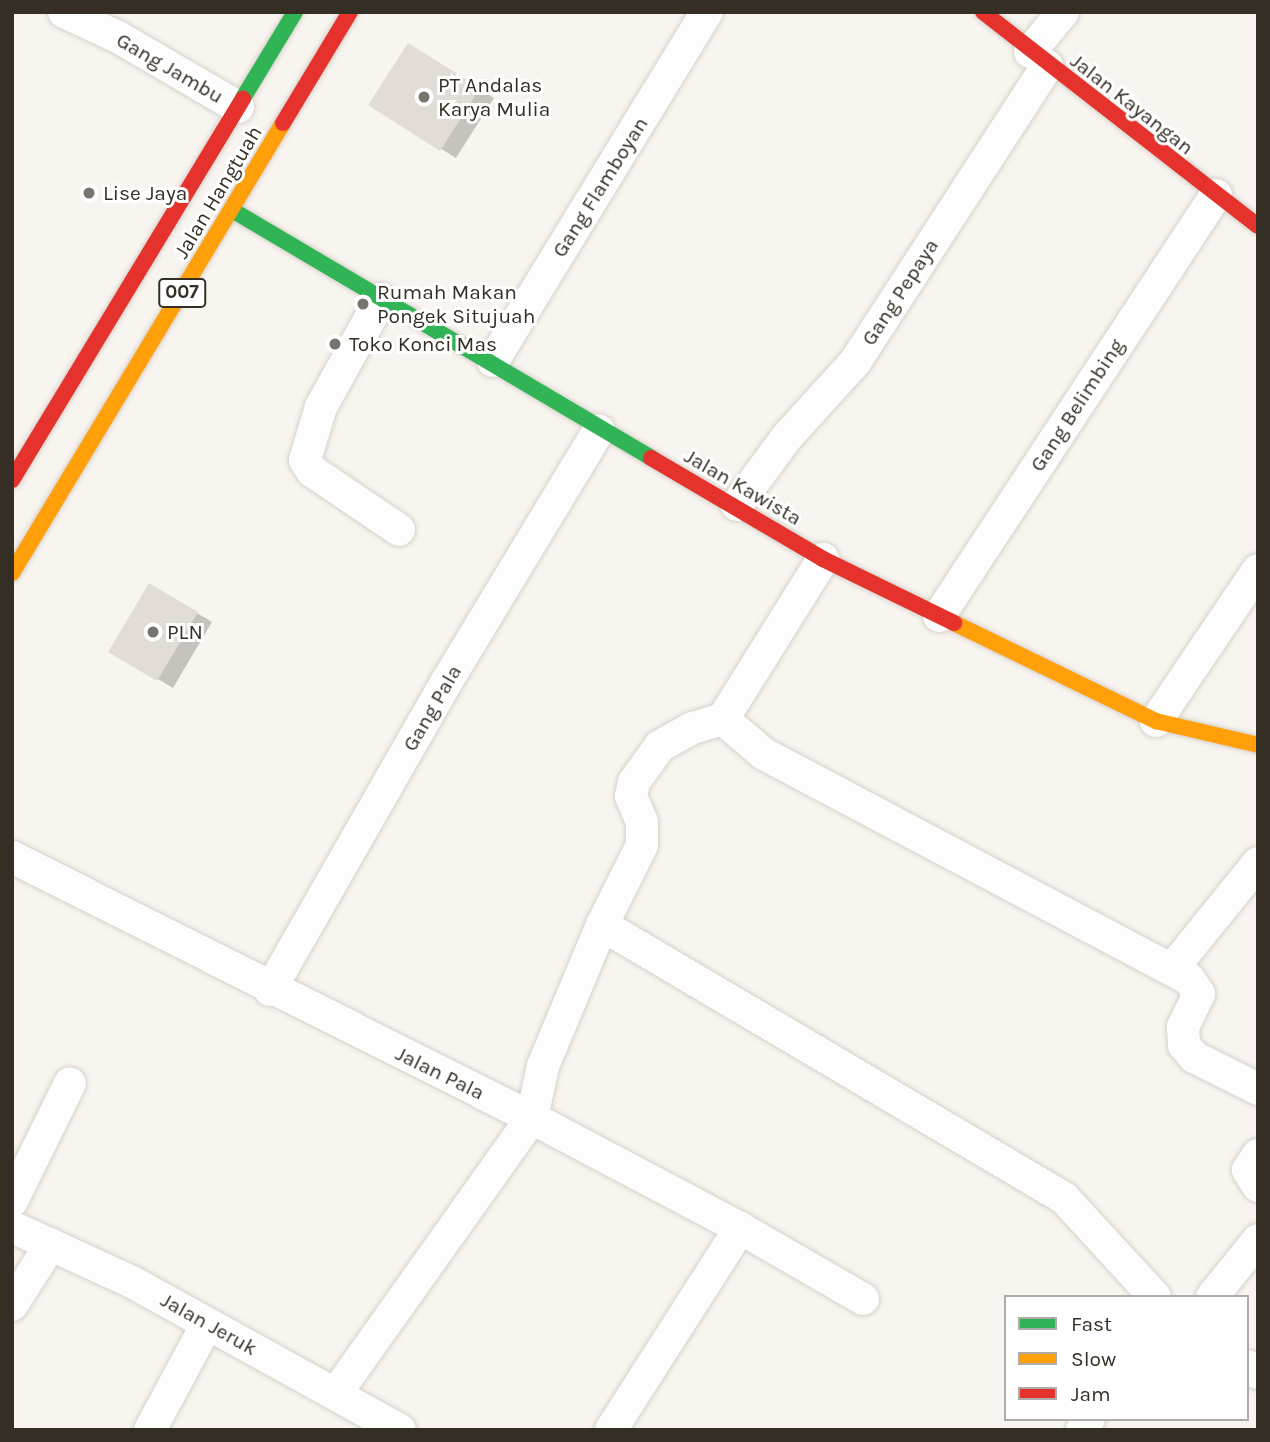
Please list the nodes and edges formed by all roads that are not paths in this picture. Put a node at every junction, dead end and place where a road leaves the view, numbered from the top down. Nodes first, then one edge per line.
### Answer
1 (64, 12) edge
2 (295, 12) edge
3 (350, 12) edge
4 (707, 12) edge
5 (983, 12) edge
6 (1063, 12) edge
7 (1038, 59) junction
8 (238, 107) junction
9 (1216, 195) junction
10 (232, 210) junction
11 (1258, 226) edge
12 (381, 299) junction
13 (493, 361) junction
14 (598, 430) junction
15 (12, 480) edge
16 (737, 505) junction
17 (400, 530) dead end
18 (823, 559) junction
19 (1258, 570) edge
20 (12, 573) edge
21 (939, 616) junction
22 (723, 719) junction
23 (1156, 721) junction
24 (1258, 745) edge
25 (12, 857) edge
26 (1258, 863) edge
27 (602, 925) junction
28 (1173, 968) junction
29 (270, 990) junction
30 (70, 1083) dead end
31 (1258, 1089) edge
32 (532, 1118) junction
33 (1258, 1155) edge
34 (1258, 1186) edge
35 (12, 1201) edge
36 (12, 1227) edge
37 (740, 1228) junction
38 (1258, 1240) edge
39 (51, 1244) junction
40 (1153, 1295) edge
41 (1214, 1295) edge
42 (863, 1299) dead end
43 (12, 1305) edge
44 (207, 1324) junction
45 (337, 1392) junction
46 (150, 1430) edge
47 (400, 1430) edge
48 (611, 1430) edge

1 - 8 street, Gang Jambu
2 - 8 main road, Jalan Hangtuah / 007
3 - 10 main road, Jalan Hangtuah / 007
4 - 13 street, Gang Flamboyan
5 - 7 main road, Jalan Kayangan
6 - 7 street, Gang Pepaya
7 - 9 main road, Jalan Kayangan
7 - 16 street, Gang Pepaya
8 - 15 main road, Jalan Hangtuah / 007
9 - 11 main road, Jalan Kayangan
9 - 21 street, Gang Belimbing
10 - 12 main road, Jalan Kawista
10 - 20 main road, Jalan Hangtuah / 007
12 - 13 main road, Jalan Kawista
12 - 17 street
13 - 14 main road, Jalan Kawista
14 - 16 main road, Jalan Kawista
14 - 29 street, Gang Pala
16 - 18 main road, Jalan Kawista
18 - 21 main road, Jalan Kawista
18 - 22 street
19 - 23 street
21 - 23 main road, Jalan Kawista
22 - 27 street
22 - 28 street
23 - 24 main road, Jalan Kawista
25 - 29 street, Jalan Pala
26 - 28 street
27 - 32 street
27 - 40 street
28 - 31 street
29 - 32 street, Jalan Pala
30 - 35 street
32 - 37 street, Jalan Pala
32 - 45 street
33 - 34 street
36 - 39 street, Jalan Jeruk
37 - 42 street, Jalan Pala
37 - 48 street
38 - 41 street
39 - 43 street
39 - 44 street, Jalan Jeruk
44 - 45 street, Jalan Jeruk
44 - 46 street
45 - 47 street, Jalan Jeruk

